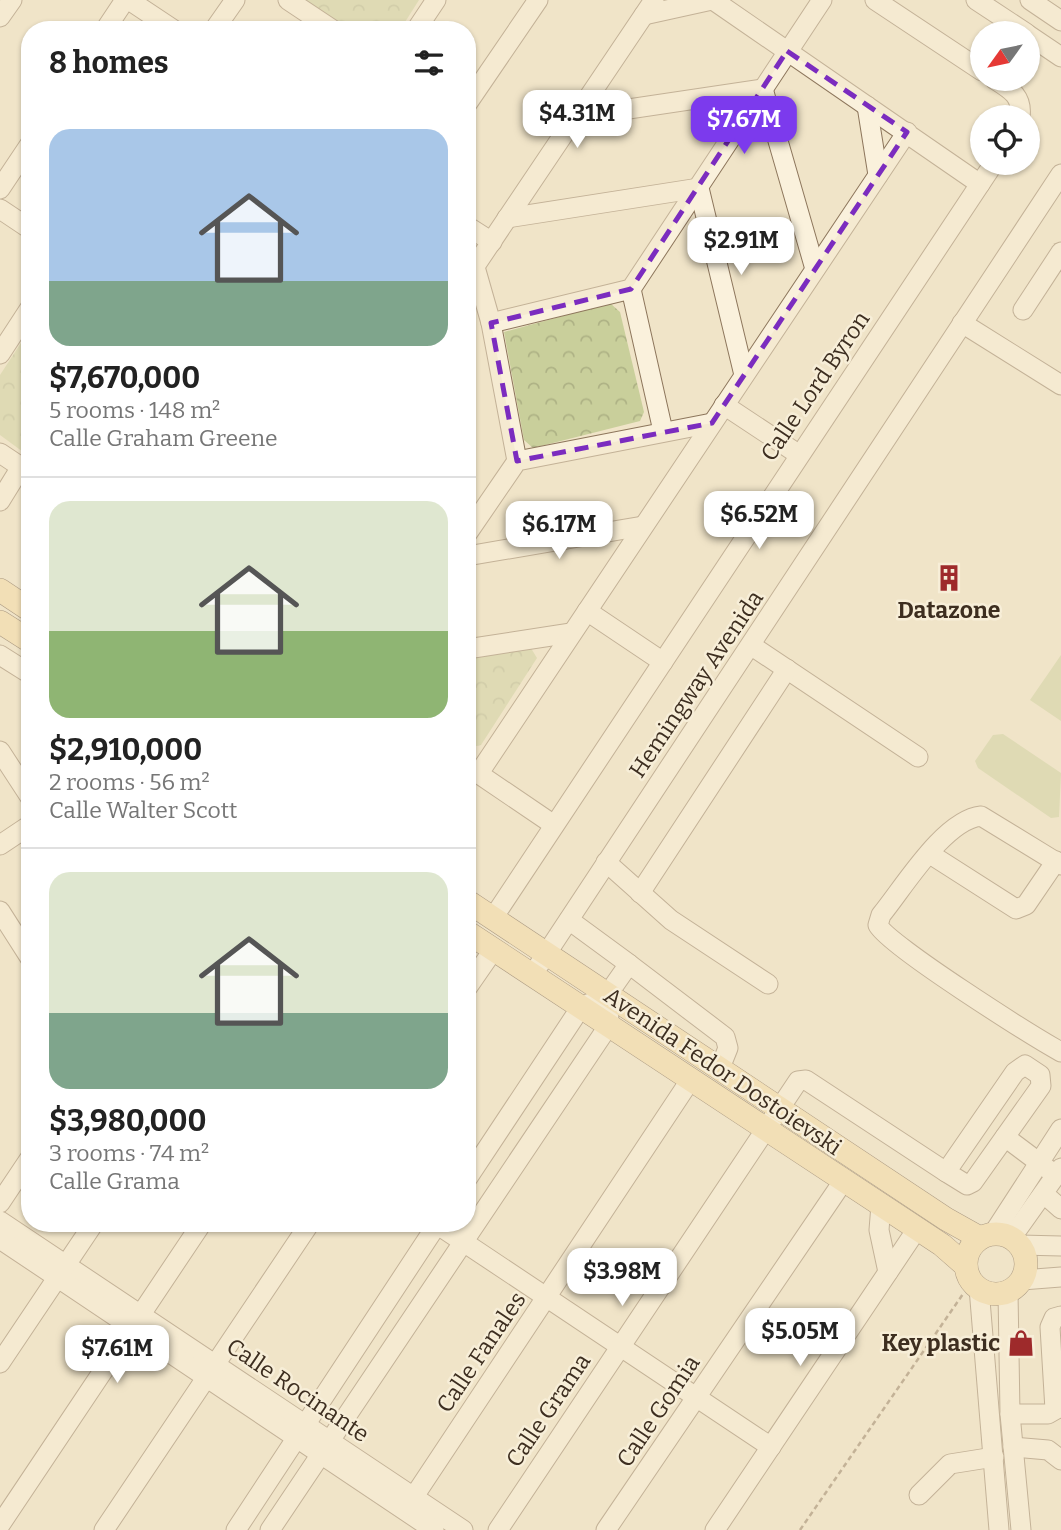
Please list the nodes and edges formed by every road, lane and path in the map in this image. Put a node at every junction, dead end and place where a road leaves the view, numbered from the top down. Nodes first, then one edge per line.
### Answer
1 (12, 0) edge
2 (127, 0) edge
3 (235, 0) edge
4 (288, 0) edge
5 (436, 0) edge
6 (538, 0) edge
7 (712, 0) edge
8 (822, 0) edge
9 (875, 0) edge
10 (976, 0) edge
11 (1030, 0) edge
12 (649, 8) edge
13 (0, 17) edge
14 (112, 21) edge
15 (160, 21) edge
16 (220, 21) edge
17 (320, 21) edge
18 (422, 21) edge
19 (1007, 21) edge
20 (1061, 22) edge
21 (1040, 43) edge
22 (787, 51) junction
23 (1061, 57) edge
24 (970, 63) edge
25 (763, 89) junction
26 (476, 91) edge
27 (1011, 91) edge
28 (1021, 105) edge
29 (867, 106) junction
30 (575, 117) junction
31 (907, 132) junction
32 (21, 157) edge
33 (1061, 174) edge
34 (878, 175) junction
35 (986, 175) edge
36 (980, 184) junction
37 (0, 188) edge
38 (699, 188) junction
39 (0, 209) edge
40 (507, 218) junction
41 (21, 223) edge
42 (476, 232) edge
43 (492, 242) junction
44 (1061, 252) edge
45 (476, 265) edge
46 (815, 269) junction
47 (476, 285) edge
48 (631, 289) junction
49 (1023, 310) dead end
50 (21, 322) edge
51 (491, 323) junction
52 (962, 323) junction
53 (0, 354) edge
54 (744, 375) junction
55 (1061, 385) edge
56 (724, 405) junction
57 (712, 423) junction
58 (663, 431) junction
59 (0, 453) edge
60 (798, 454) junction
61 (517, 461) junction
62 (21, 467) edge
63 (21, 476) edge
64 (0, 501) edge
65 (476, 521) edge
66 (643, 526) junction
67 (476, 554) edge
68 (0, 590) edge
69 (21, 604) edge
70 (587, 611) junction
71 (0, 622) edge
72 (571, 634) junction
73 (21, 635) edge
74 (752, 646) junction
75 (476, 648) edge
76 (0, 655) edge
77 (663, 662) junction
78 (21, 668) edge
79 (787, 669) junction
80 (0, 751) edge
81 (918, 757) dead end
82 (476, 765) edge
83 (476, 771) edge
84 (21, 783) edge
85 (554, 825) junction
86 (21, 831) edge
87 (0, 845) edge
88 (930, 854) junction
89 (607, 862) junction
90 (1058, 863) edge
91 (640, 892) junction
92 (476, 907) edge
93 (0, 911) edge
94 (493, 918) junction
95 (569, 920) junction
96 (476, 938) edge
97 (21, 944) edge
98 (494, 949) junction
99 (545, 953) junction
100 (629, 964) junction
101 (533, 974) junction
102 (476, 975) edge
103 (768, 984) dead end
104 (608, 995) junction
105 (581, 1007) junction
106 (610, 1026) junction
107 (1061, 1052) edge
108 (720, 1069) junction
109 (691, 1079) junction
110 (779, 1108) junction
111 (766, 1128) junction
112 (1061, 1129) edge
113 (1005, 1137) junction
114 (1039, 1164) junction
115 (476, 1165) edge
116 (21, 1172) edge
117 (946, 1172) junction
118 (1059, 1172) edge
119 (844, 1180) junction
120 (1044, 1194) junction
121 (0, 1203) edge
122 (881, 1205) junction
123 (1061, 1209) edge
124 (0, 1220) edge
125 (476, 1223) edge
126 (918, 1229) junction
127 (88, 1232) edge
128 (196, 1232) edge
129 (304, 1232) edge
130 (432, 1232) edge
131 (449, 1232) edge
132 (470, 1232) edge
133 (0, 1239) edge
134 (1001, 1239) junction
135 (463, 1242) junction
136 (1061, 1246) edge
137 (62, 1271) junction
138 (888, 1272) junction
139 (1061, 1277) edge
140 (972, 1279) junction
141 (1015, 1286) junction
142 (547, 1298) junction
143 (1061, 1316) edge
144 (136, 1321) junction
145 (620, 1347) junction
146 (0, 1363) edge
147 (211, 1371) junction
148 (696, 1398) junction
149 (1010, 1414) junction
150 (301, 1431) junction
151 (324, 1447) junction
152 (771, 1447) junction
153 (1013, 1447) junction
154 (994, 1457) junction
155 (1061, 1460) edge
156 (919, 1495) dead end
157 (409, 1504) junction
158 (0, 1525) edge
159 (274, 1529) edge
160 (104, 1530) edge
161 (236, 1530) edge
162 (434, 1530) edge
163 (463, 1530) edge
164 (498, 1530) edge
165 (606, 1530) edge
166 (715, 1530) edge
167 (800, 1530) edge
168 (999, 1530) edge
169 (1021, 1530) edge

1 - 13 street
2 - 14 street
2 - 15 street
3 - 16 street
4 - 17 street
5 - 18 street
6 - 26 street
7 - 12 street
7 - 22 street
8 - 22 street
9 - 24 street
10 - 19 street
11 - 20 street
12 - 30 street
21 - 23 street
22 - 25 street
22 - 29 street
25 - 30 street
25 - 38 street
25 - 46 street
27 - 28 street
29 - 31 street
29 - 34 street
30 - 40 street
31 - 34 street
31 - 36 street
32 - 37 street
33 - 52 street, Hemingway Avenida
34 - 46 street
35 - 36 street, Calle Lord Byron
36 - 60 street, Calle Lord Byron
38 - 40 street
38 - 48 street
38 - 54 street
39 - 41 street
40 - 43 street
42 - 43 street
43 - 45 street
44 - 49 street
46 - 54 street
47 - 51 street
48 - 51 street
48 - 58 street
50 - 53 street
51 - 61 street
52 - 55 street
52 - 74 street, Hemingway Avenida
54 - 56 street
56 - 57 street
56 - 60 street
57 - 58 street
57 - 66 street
58 - 61 street
59 - 62 street
60 - 77 street, Calle Lord Byron
61 - 65 street
63 - 64 street
66 - 67 street
66 - 70 street
68 - 69 main road
70 - 72 street
70 - 77 street
71 - 73 main road
72 - 75 street
72 - 82 street
74 - 79 street
74 - 89 street, Hemingway Avenida
76 - 78 street
77 - 85 street, Calle Lord Byron
79 - 81 street
79 - 91 street
80 - 84 street
83 - 85 street
85 - 94 street, Calle Lord Byron
86 - 87 street
88 - 90 street
88 - 90 street
88 - 107 street
89 - 91 street
89 - 95 street, Hemingway Avenida
91 - 103 street
92 - 94 main road, Avenida Fedor Dostoievski
93 - 97 street
94 - 99 main road, Avenida Fedor Dostoievski
95 - 99 street, Hemingway Avenida
95 - 100 street
96 - 98 main road, Avenida Fedor Dostoievski
98 - 101 main road, Avenida Fedor Dostoievski
98 - 102 street
99 - 101 street, Hemingway Avenida
99 - 104 main road, Avenida Fedor Dostoievski
100 - 104 street
100 - 108 street
101 - 105 main road, Avenida Fedor Dostoievski
104 - 105 street
104 - 106 street
104 - 108 main road, Avenida Fedor Dostoievski
105 - 106 main road, Avenida Fedor Dostoievski
105 - 115 street
106 - 109 main road, Avenida Fedor Dostoievski
106 - 125 street
108 - 110 main road, Avenida Fedor Dostoievski
109 - 111 main road, Avenida Fedor Dostoievski
109 - 142 street, Calle Fanales
110 - 111 street, Calle Grama
110 - 117 street, Calle Grama
110 - 134 main road, Avenida Fedor Dostoievski
111 - 119 main road, Avenida Fedor Dostoievski
111 - 145 street, Calle Grama
112 - 114 street
113 - 114 street
113 - 117 street
113 - 117 street
114 - 118 street
114 - 134 street
116 - 121 street
118 - 120 street
119 - 122 main road, Avenida Fedor Dostoievski
119 - 148 street, Calle Gomia
120 - 123 street
120 - 134 street
122 - 126 main road, Avenida Fedor Dostoievski
122 - 138 street
124 - 137 street, Calle Rocinante
126 - 138 street
126 - 140 main road, Avenida Fedor Dostoievski
127 - 137 street
128 - 144 street
129 - 147 street
130 - 150 street
131 - 135 street
132 - 135 street
133 - 137 street, Calle Rocinante
134 - 136 street
134 - 140 main road
134 - 141 main road
135 - 142 street
135 - 151 street
137 - 144 street, Calle Rocinante
137 - 146 street
138 - 152 street
139 - 141 street
140 - 141 main road
140 - 154 street
140 - 167 path
141 - 149 street
142 - 145 street
142 - 157 street, Calle Fanales
143 - 149 street
144 - 147 street, Calle Rocinante
144 - 158 street
145 - 148 street
145 - 164 street, Calle Grama
147 - 150 street, Calle Rocinante
147 - 160 street
148 - 152 street
148 - 165 street, Calle Gomia
149 - 153 street
150 - 151 street, Calle Rocinante
150 - 161 street
151 - 157 street, Calle Rocinante
151 - 159 street
152 - 166 street
153 - 155 street
153 - 169 street
154 - 156 street
154 - 168 street
157 - 162 street, Calle Rocinante
157 - 163 street, Calle Rocinante

